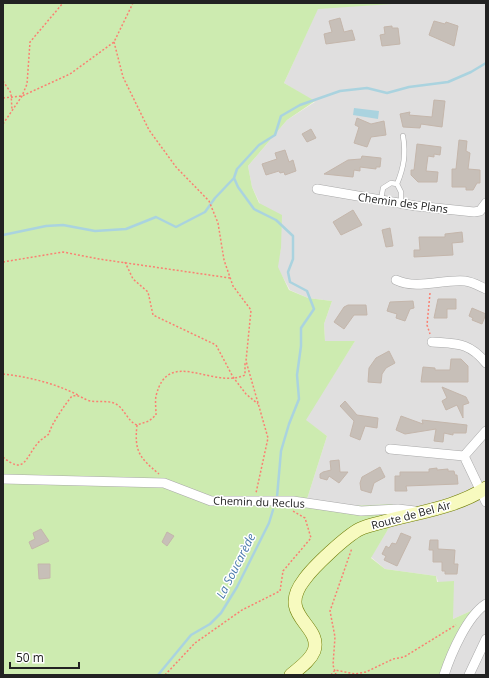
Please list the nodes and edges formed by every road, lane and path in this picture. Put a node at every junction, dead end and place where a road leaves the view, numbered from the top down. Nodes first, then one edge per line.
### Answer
1 (63, 3) edge
2 (133, 3) edge
3 (114, 42) junction
4 (3, 81) edge
5 (22, 96) junction
6 (12, 97) junction
7 (3, 98) edge
8 (12, 112) junction
9 (3, 124) edge
10 (403, 136) dead end
11 (397, 184) junction
12 (317, 189) dead end
13 (381, 200) junction
14 (401, 203) junction
15 (486, 204) edge
16 (3, 262) edge
17 (125, 262) junction
18 (230, 278) junction
19 (396, 280) dead end
20 (430, 283) junction
21 (486, 289) edge
22 (432, 342) joint
23 (246, 361) junction
24 (486, 364) edge
25 (3, 374) edge
26 (233, 378) junction
27 (78, 395) junction
28 (258, 404) junction
29 (137, 426) junction
30 (486, 431) edge
31 (390, 449) dead end
32 (3, 456) edge
33 (464, 456) junction
34 (3, 479) edge
35 (164, 483) junction
36 (484, 494) edge
37 (254, 502) junction
38 (278, 502) junction
39 (422, 512) junction
40 (353, 546) dead end
41 (486, 604) edge
42 (473, 616) junction
43 (486, 639) edge
44 (335, 670) junction
45 (165, 675) edge
46 (291, 675) edge
47 (331, 675) edge
48 (336, 675) edge
49 (444, 675) edge
50 (469, 675) edge

1 - 5 path
2 - 3 path
3 - 5 path
3 - 18 path
4 - 6 path
5 - 6 path
5 - 8 path
6 - 7 path
6 - 8 path
8 - 9 path
10 - 11 lane
11 - 13 lane
11 - 14 lane
12 - 13 street, Chemin des Plans
13 - 14 street, Chemin des Plans
14 - 15 street, Chemin des Plans
16 - 17 path
17 - 18 path
17 - 26 path
18 - 23 path
19 - 20 street
20 - 21 street
20 - 22 path
22 - 24 street
23 - 26 path
23 - 28 path
25 - 27 path
26 - 28 path
26 - 29 path
27 - 29 path
27 - 32 path
28 - 37 path
29 - 35 path
30 - 33 street
31 - 33 street
33 - 36 street
34 - 35 street, Chemin du Reclus
35 - 37 street, Chemin du Reclus
36 - 39 street, Route de Bel Air
37 - 38 street, Chemin du Reclus
38 - 39 street, Chemin du Reclus
38 - 45 path
39 - 46 street, Route de Bel Air
40 - 44 path
41 - 42 street
42 - 44 path
42 - 49 street
43 - 50 street
44 - 47 path
44 - 48 path

